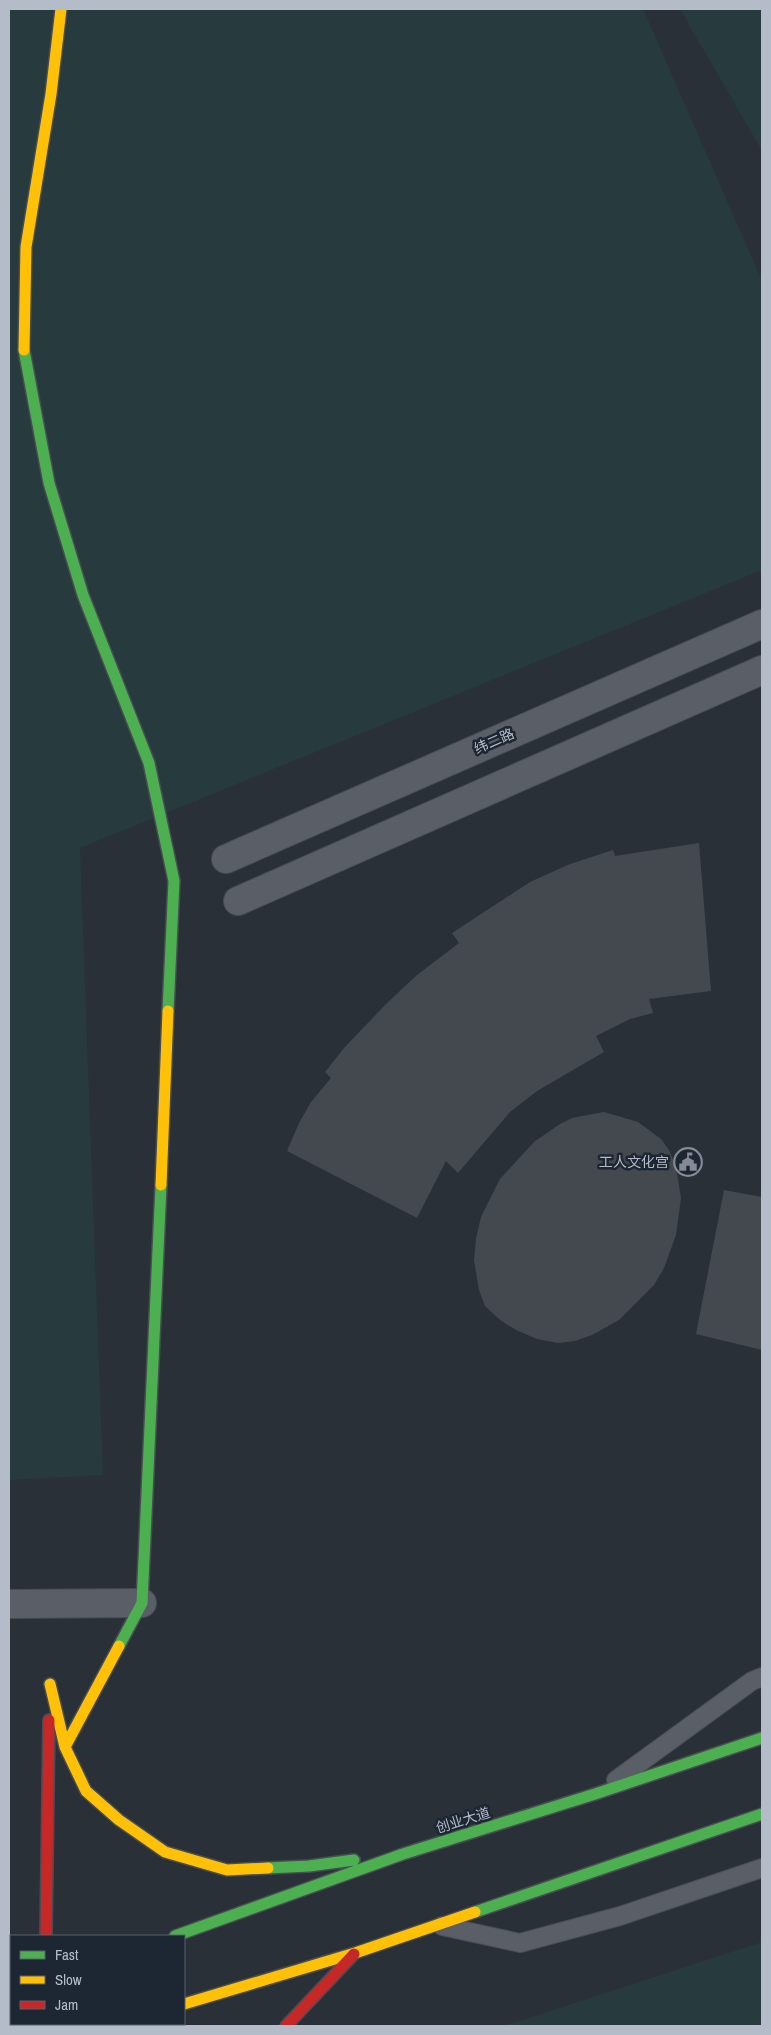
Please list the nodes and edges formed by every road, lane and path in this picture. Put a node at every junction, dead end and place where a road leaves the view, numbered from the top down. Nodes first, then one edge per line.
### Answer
1 (61, 9) edge
2 (762, 624) edge
3 (762, 670) edge
4 (226, 859) dead end
5 (238, 900) dead end
6 (142, 1603) junction
7 (9, 1604) edge
8 (762, 1677) edge
9 (762, 1738) edge
10 (65, 1747) junction
11 (595, 1794) junction
12 (762, 1814) edge
13 (404, 1854) junction
14 (762, 1868) edge
15 (440, 1925) junction
16 (46, 1935) edge
17 (178, 1935) edge
18 (355, 1953) junction
19 (185, 2004) edge
20 (286, 2026) edge

1 - 6 main road
2 - 4 street, 纬二路
3 - 5 street
6 - 7 street
6 - 10 main road
8 - 11 lane
9 - 11 main road, 创业大道
10 - 13 main road
10 - 16 main road
11 - 13 main road, 创业大道
12 - 15 main road
13 - 17 main road, 创业大道
14 - 15 lane
15 - 18 main road
18 - 19 main road
18 - 20 main road

